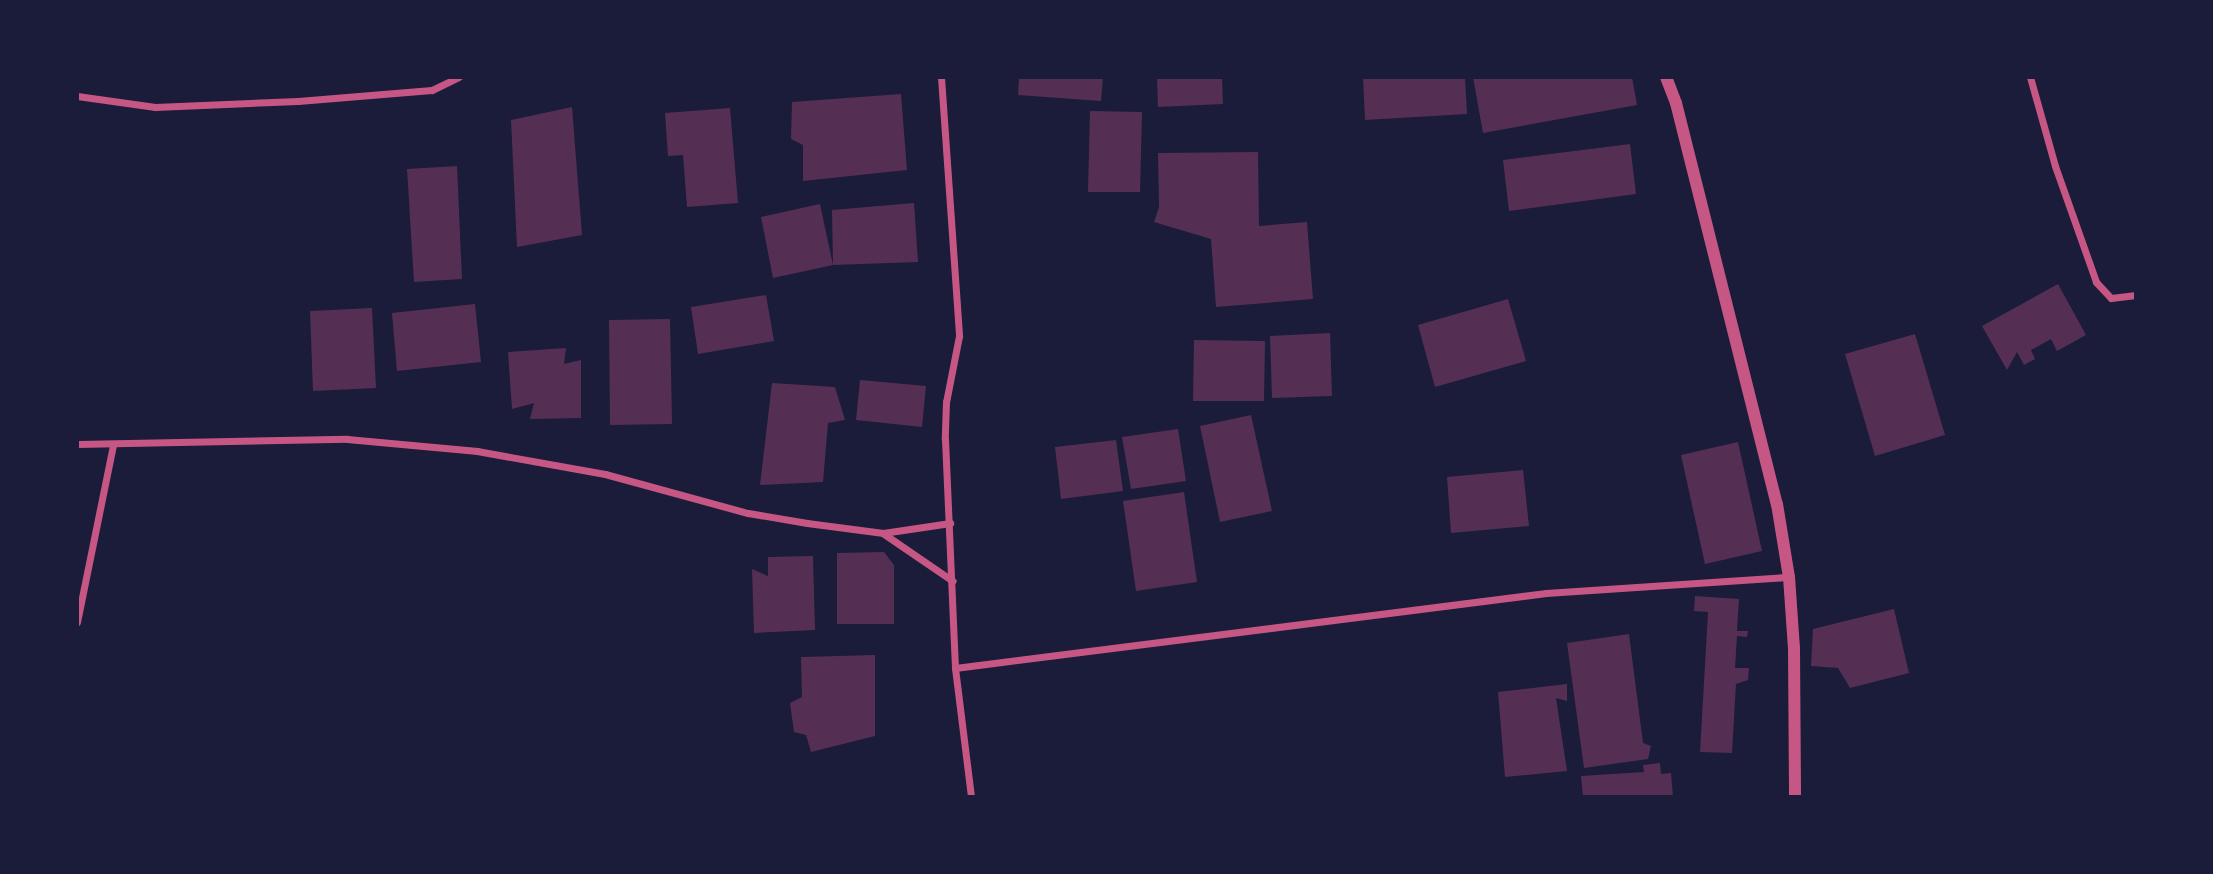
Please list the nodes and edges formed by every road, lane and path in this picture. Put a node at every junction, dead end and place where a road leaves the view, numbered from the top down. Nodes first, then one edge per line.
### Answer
1 (459, 77) edge
2 (941, 77) edge
3 (1666, 77) edge
4 (2030, 77) edge
5 (77, 96) edge
6 (2136, 295) edge
7 (77, 444) edge
8 (113, 445) junction
9 (950, 523) junction
10 (883, 533) junction
11 (1789, 577) junction
12 (953, 581) junction
13 (77, 622) edge
14 (955, 668) junction
15 (971, 797) edge
16 (1795, 797) edge

1 - 5 street
2 - 9 street
3 - 11 street
4 - 6 street
7 - 8 street
8 - 10 street
8 - 13 street
9 - 10 street
9 - 12 street
10 - 12 street
11 - 14 street
11 - 16 street
12 - 14 street
14 - 15 street

